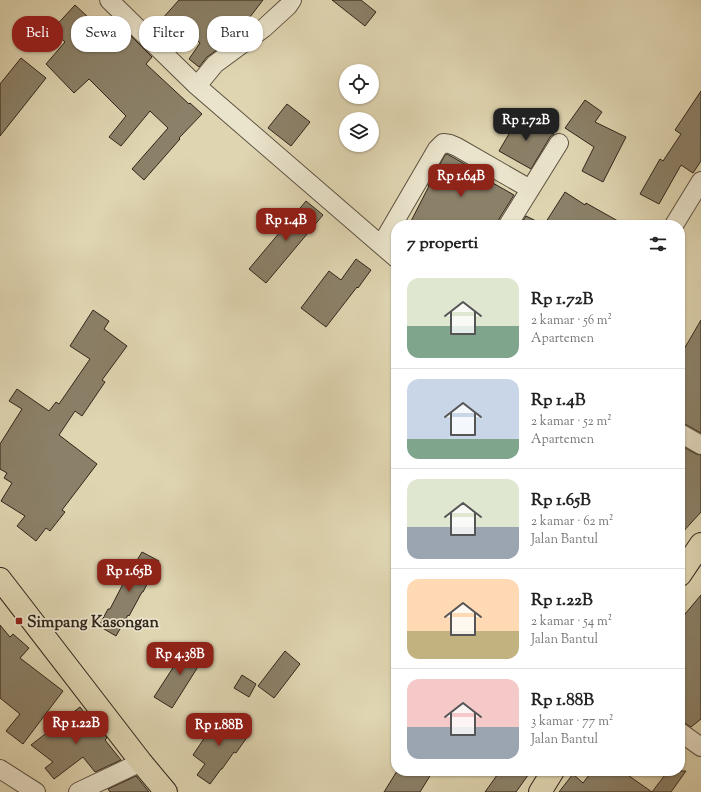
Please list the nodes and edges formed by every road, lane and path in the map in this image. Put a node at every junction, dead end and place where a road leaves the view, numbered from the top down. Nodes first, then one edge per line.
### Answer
1 (109, 0) edge
2 (292, 0) edge
3 (197, 86) junction
4 (559, 143) dead end
5 (701, 181) edge
6 (530, 189) junction
7 (397, 220) edge
8 (511, 220) edge
9 (677, 220) edge
10 (391, 230) edge
11 (382, 246) junction
12 (391, 254) edge
13 (685, 437) edge
14 (701, 445) edge
15 (701, 544) edge
16 (685, 568) edge
17 (0, 579) edge
18 (685, 736) edge
19 (701, 747) edge
20 (141, 762) junction
21 (0, 769) edge
22 (550, 776) edge
23 (36, 792) edge
24 (78, 792) edge
25 (166, 792) edge
26 (540, 792) edge

1 - 3 street
2 - 3 street
3 - 11 street
4 - 6 street
5 - 9 street
6 - 7 street
6 - 8 street
10 - 11 street
11 - 12 street
13 - 14 street
15 - 16 main road
17 - 20 main road
18 - 19 street
20 - 24 street
20 - 25 main road
21 - 23 street
22 - 26 main road

